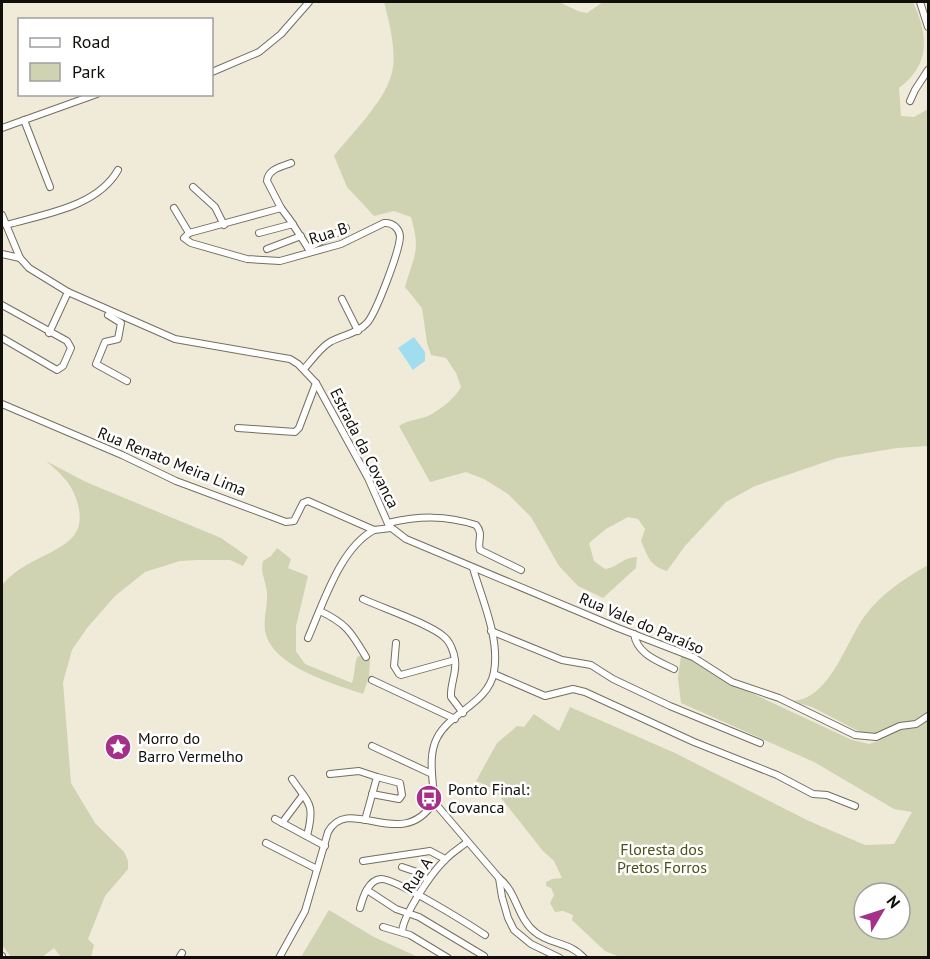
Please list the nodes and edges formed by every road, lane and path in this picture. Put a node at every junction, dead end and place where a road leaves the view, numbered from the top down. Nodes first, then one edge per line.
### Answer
1 (309, 2) edge
2 (920, 2) edge
3 (928, 27) edge
4 (928, 70) edge
5 (213, 72) edge
6 (91, 96) edge
7 (910, 101) dead end
8 (24, 120) junction
9 (2, 128) edge
10 (291, 163) dead end
11 (118, 170) dead end
12 (50, 187) dead end
13 (193, 187) dead end
14 (174, 208) dead end
15 (279, 208) junction
16 (2, 215) edge
17 (293, 224) junction
18 (6, 225) junction
19 (224, 225) junction
20 (346, 228) dead end
21 (189, 233) junction
22 (259, 233) dead end
23 (301, 236) junction
24 (267, 249) dead end
25 (309, 250) junction
26 (2, 254) edge
27 (20, 258) junction
28 (68, 292) junction
29 (342, 299) dead end
30 (2, 305) edge
31 (109, 312) junction
32 (358, 331) junction
33 (49, 333) junction
34 (2, 338) edge
35 (304, 369) junction
36 (127, 381) dead end
37 (316, 383) junction
38 (2, 404) edge
39 (238, 428) dead end
40 (390, 526) junction
41 (374, 530) junction
42 (473, 568) junction
43 (521, 570) dead end
44 (363, 599) dead end
45 (320, 611) junction
46 (491, 631) junction
47 (634, 634) junction
48 (308, 638) dead end
49 (396, 643) dead end
50 (366, 657) dead end
51 (455, 660) junction
52 (674, 669) dead end
53 (494, 674) junction
54 (372, 680) dead end
55 (463, 713) junction
56 (928, 716) edge
57 (455, 719) junction
58 (760, 743) dead end
59 (372, 746) dead end
60 (330, 774) dead end
61 (432, 774) junction
62 (377, 777) junction
63 (292, 779) dead end
64 (372, 794) junction
65 (303, 795) junction
66 (434, 802) junction
67 (855, 806) dead end
68 (275, 819) dead end
69 (364, 820) junction
70 (282, 824) junction
71 (307, 836) junction
72 (467, 842) junction
73 (266, 843) dead end
74 (325, 846) junction
75 (445, 859) junction
76 (363, 861) dead end
77 (402, 867) dead end
78 (317, 869) junction
79 (500, 878) junction
80 (428, 880) junction
81 (367, 890) junction
82 (420, 896) junction
83 (360, 908) dead end
84 (409, 912) junction
85 (383, 927) dead end
86 (402, 932) junction
87 (485, 935) dead end
88 (484, 956) dead end
89 (279, 957) edge
90 (448, 957) edge
91 (560, 957) edge
92 (584, 957) edge

1 - 5 street
2 - 3 street
4 - 7 street
6 - 8 street
8 - 9 street
8 - 12 street
10 - 15 street
11 - 18 street
13 - 19 street
14 - 21 street
15 - 17 street
15 - 19 street
16 - 18 street
17 - 22 street
17 - 23 street
18 - 27 street
19 - 21 street
20 - 25 street
21 - 25 street, Rua B
23 - 24 street
23 - 25 street
25 - 32 street, Rua B
26 - 27 street, Estrada da Covanca
27 - 28 street, Estrada da Covanca
28 - 31 street, Estrada da Covanca
28 - 33 street
29 - 32 street
30 - 33 street
31 - 35 street, Estrada da Covanca
31 - 36 street
32 - 35 street
33 - 34 street
35 - 37 street, Estrada da Covanca
37 - 39 street
37 - 40 street, Estrada da Covanca
38 - 41 street, Rua Renato Meira Lima
40 - 41 street
40 - 42 street, Estrada da Covanca
40 - 43 street
41 - 45 street
42 - 46 street
42 - 47 street, Rua Vale do Paraíso
44 - 51 street
45 - 48 street
45 - 50 street
46 - 53 street
46 - 58 street
47 - 52 street
47 - 56 street, Rua Vale do Paraíso
49 - 51 street
51 - 55 street
53 - 55 street
53 - 67 street
54 - 57 street
55 - 57 street
57 - 61 street
59 - 61 street
60 - 62 street
61 - 66 street
62 - 64 street
62 - 64 street
63 - 65 street
64 - 69 street
65 - 70 street
65 - 71 street
66 - 69 street
66 - 72 street
68 - 70 street
69 - 74 street
70 - 71 street
71 - 74 street
72 - 75 street, Rua A
72 - 79 street
73 - 78 street
74 - 78 street
75 - 76 street
75 - 80 street, Rua A
77 - 80 street
78 - 89 street
79 - 91 street
79 - 92 street
80 - 82 street, Rua A
81 - 82 street
81 - 83 street
81 - 84 street
82 - 84 street, Rua A
82 - 87 street
84 - 86 street, Rua A
84 - 88 street
85 - 86 street
86 - 90 street

